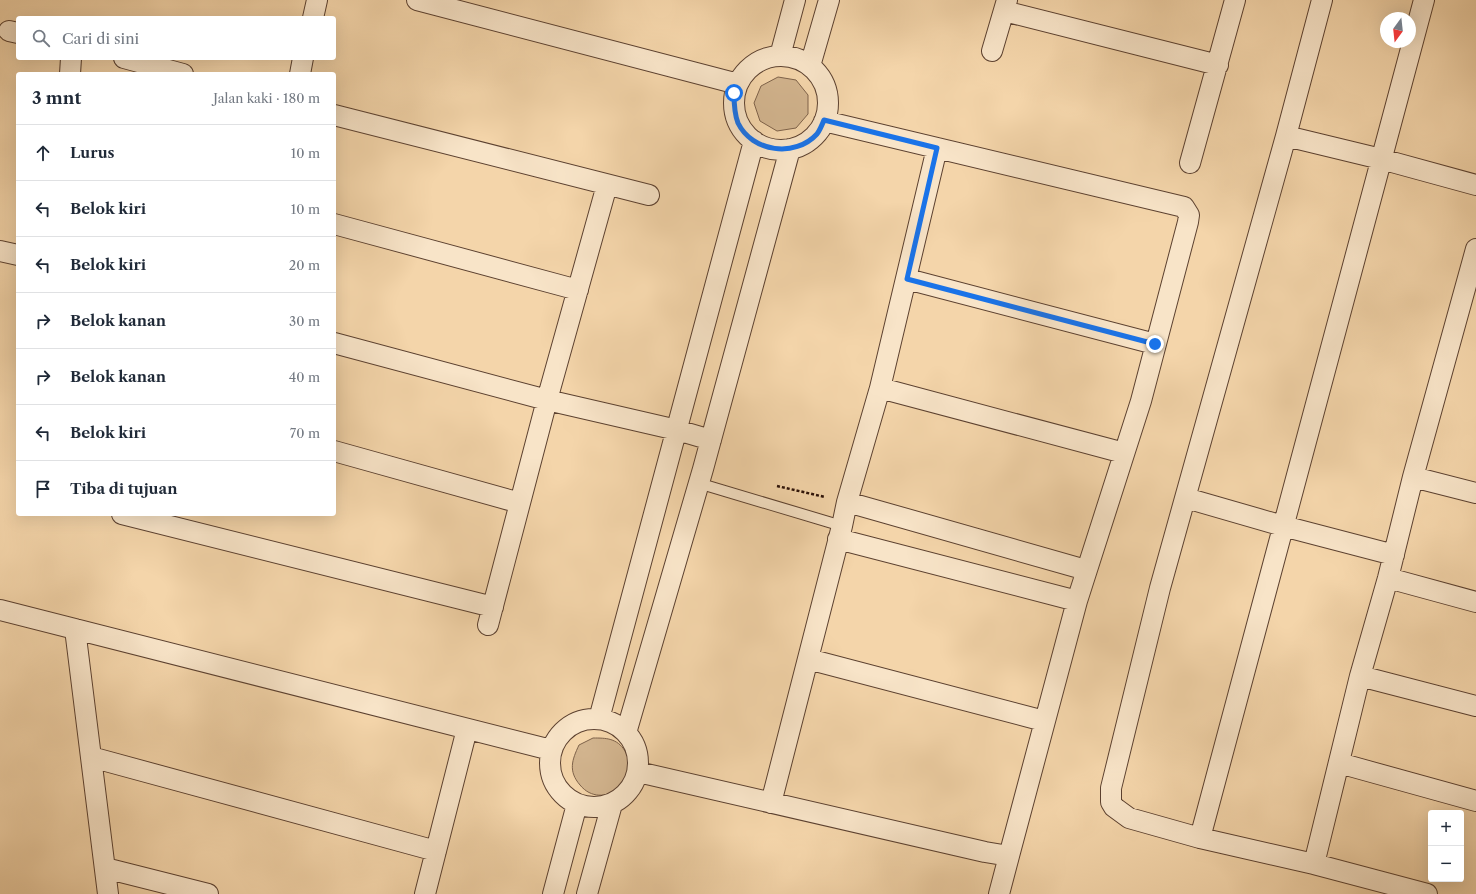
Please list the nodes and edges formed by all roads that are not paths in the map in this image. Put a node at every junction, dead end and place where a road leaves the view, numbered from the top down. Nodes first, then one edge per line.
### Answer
1 (318, 0) edge
2 (417, 0) edge
3 (795, 0) edge
4 (828, 0) edge
5 (1235, 0) edge
6 (1322, 0) edge
7 (1424, 0) edge
8 (1005, 5) edge
9 (314, 16) edge
10 (992, 51) dead end
11 (780, 56) junction
12 (71, 60) edge
13 (131, 60) edge
14 (304, 60) edge
15 (1218, 64) junction
16 (810, 66) junction
17 (70, 72) edge
18 (176, 72) edge
19 (300, 72) edge
20 (738, 84) junction
21 (336, 116) edge
22 (824, 120) junction
23 (1286, 136) junction
24 (754, 141) junction
25 (937, 148) junction
26 (790, 149) junction
27 (1382, 159) junction
28 (1190, 163) dead end
29 (607, 185) junction
30 (1476, 185) edge
31 (649, 195) dead end
32 (336, 225) edge
33 (1476, 249) edge
34 (0, 251) edge
35 (16, 255) edge
36 (907, 279) junction
37 (1472, 282) edge
38 (578, 290) junction
39 (336, 344) edge
40 (1155, 344) junction
41 (880, 388) junction
42 (547, 400) junction
43 (677, 430) junction
44 (711, 440) junction
45 (336, 452) edge
46 (1124, 453) junction
47 (1413, 477) junction
48 (698, 484) junction
49 (1476, 493) edge
50 (1186, 498) junction
51 (847, 502) junction
52 (520, 503) junction
53 (129, 516) edge
54 (1283, 526) junction
55 (840, 532) junction
56 (1394, 555) junction
57 (1086, 570) junction
58 (1388, 578) junction
59 (1077, 601) junction
60 (1476, 602) edge
61 (0, 610) edge
62 (75, 629) junction
63 (808, 659) junction
64 (1360, 676) junction
65 (1476, 706) edge
66 (599, 720) junction
67 (1044, 721) junction
68 (467, 729) junction
69 (626, 733) junction
70 (551, 750) junction
71 (91, 757) junction
72 (1339, 763) junction
73 (638, 772) junction
74 (1476, 801) edge
75 (771, 803) junction
76 (577, 804) junction
77 (612, 804) junction
78 (1200, 838) junction
79 (436, 851) junction
80 (1009, 856) junction
81 (1314, 864) junction
82 (105, 868) junction
83 (108, 894) edge
84 (208, 894) edge
85 (425, 894) edge
86 (553, 894) edge
87 (587, 894) edge
88 (999, 894) edge
89 (1427, 894) edge

1 - 9 street
2 - 20 street
3 - 11 street
4 - 16 street
5 - 15 street
6 - 23 street
7 - 27 street
8 - 10 street
8 - 15 street
11 - 16 street
11 - 20 street
12 - 17 street
13 - 18 street
14 - 19 street
15 - 28 street
16 - 22 street
20 - 24 street
21 - 29 street
22 - 25 street
22 - 26 street
23 - 27 street
23 - 50 street
24 - 26 street
24 - 43 street
25 - 36 street
25 - 40 street
26 - 44 street
27 - 30 street
27 - 54 street
29 - 31 street
29 - 38 street
32 - 38 street
33 - 37 street
34 - 35 street
36 - 40 street
36 - 41 street
37 - 47 street
38 - 42 street
39 - 42 street
40 - 46 street
41 - 46 street
41 - 51 street
42 - 43 street
42 - 52 street
43 - 44 street
43 - 66 street
44 - 48 street
45 - 52 street
46 - 57 street
47 - 49 street
47 - 56 street
48 - 55 lane
48 - 69 street
50 - 54 street
50 - 78 street
51 - 55 street
51 - 57 street
52 - 53 street
54 - 56 street
54 - 78 street
55 - 59 street
55 - 63 street
56 - 58 street
57 - 59 street
58 - 60 street
58 - 64 street
59 - 67 street
61 - 62 street
62 - 68 street
62 - 71 street
63 - 67 street
63 - 75 street
64 - 65 street
64 - 72 street
66 - 69 street
66 - 70 street
67 - 80 street
68 - 70 street
68 - 79 street
69 - 73 street
70 - 76 street
71 - 79 street
71 - 82 street
72 - 74 street
72 - 81 street
73 - 75 street
73 - 77 street
75 - 80 street
76 - 77 street
76 - 86 street
77 - 87 street
78 - 81 street
79 - 85 street
80 - 88 street
81 - 89 street
82 - 83 street
82 - 84 street

